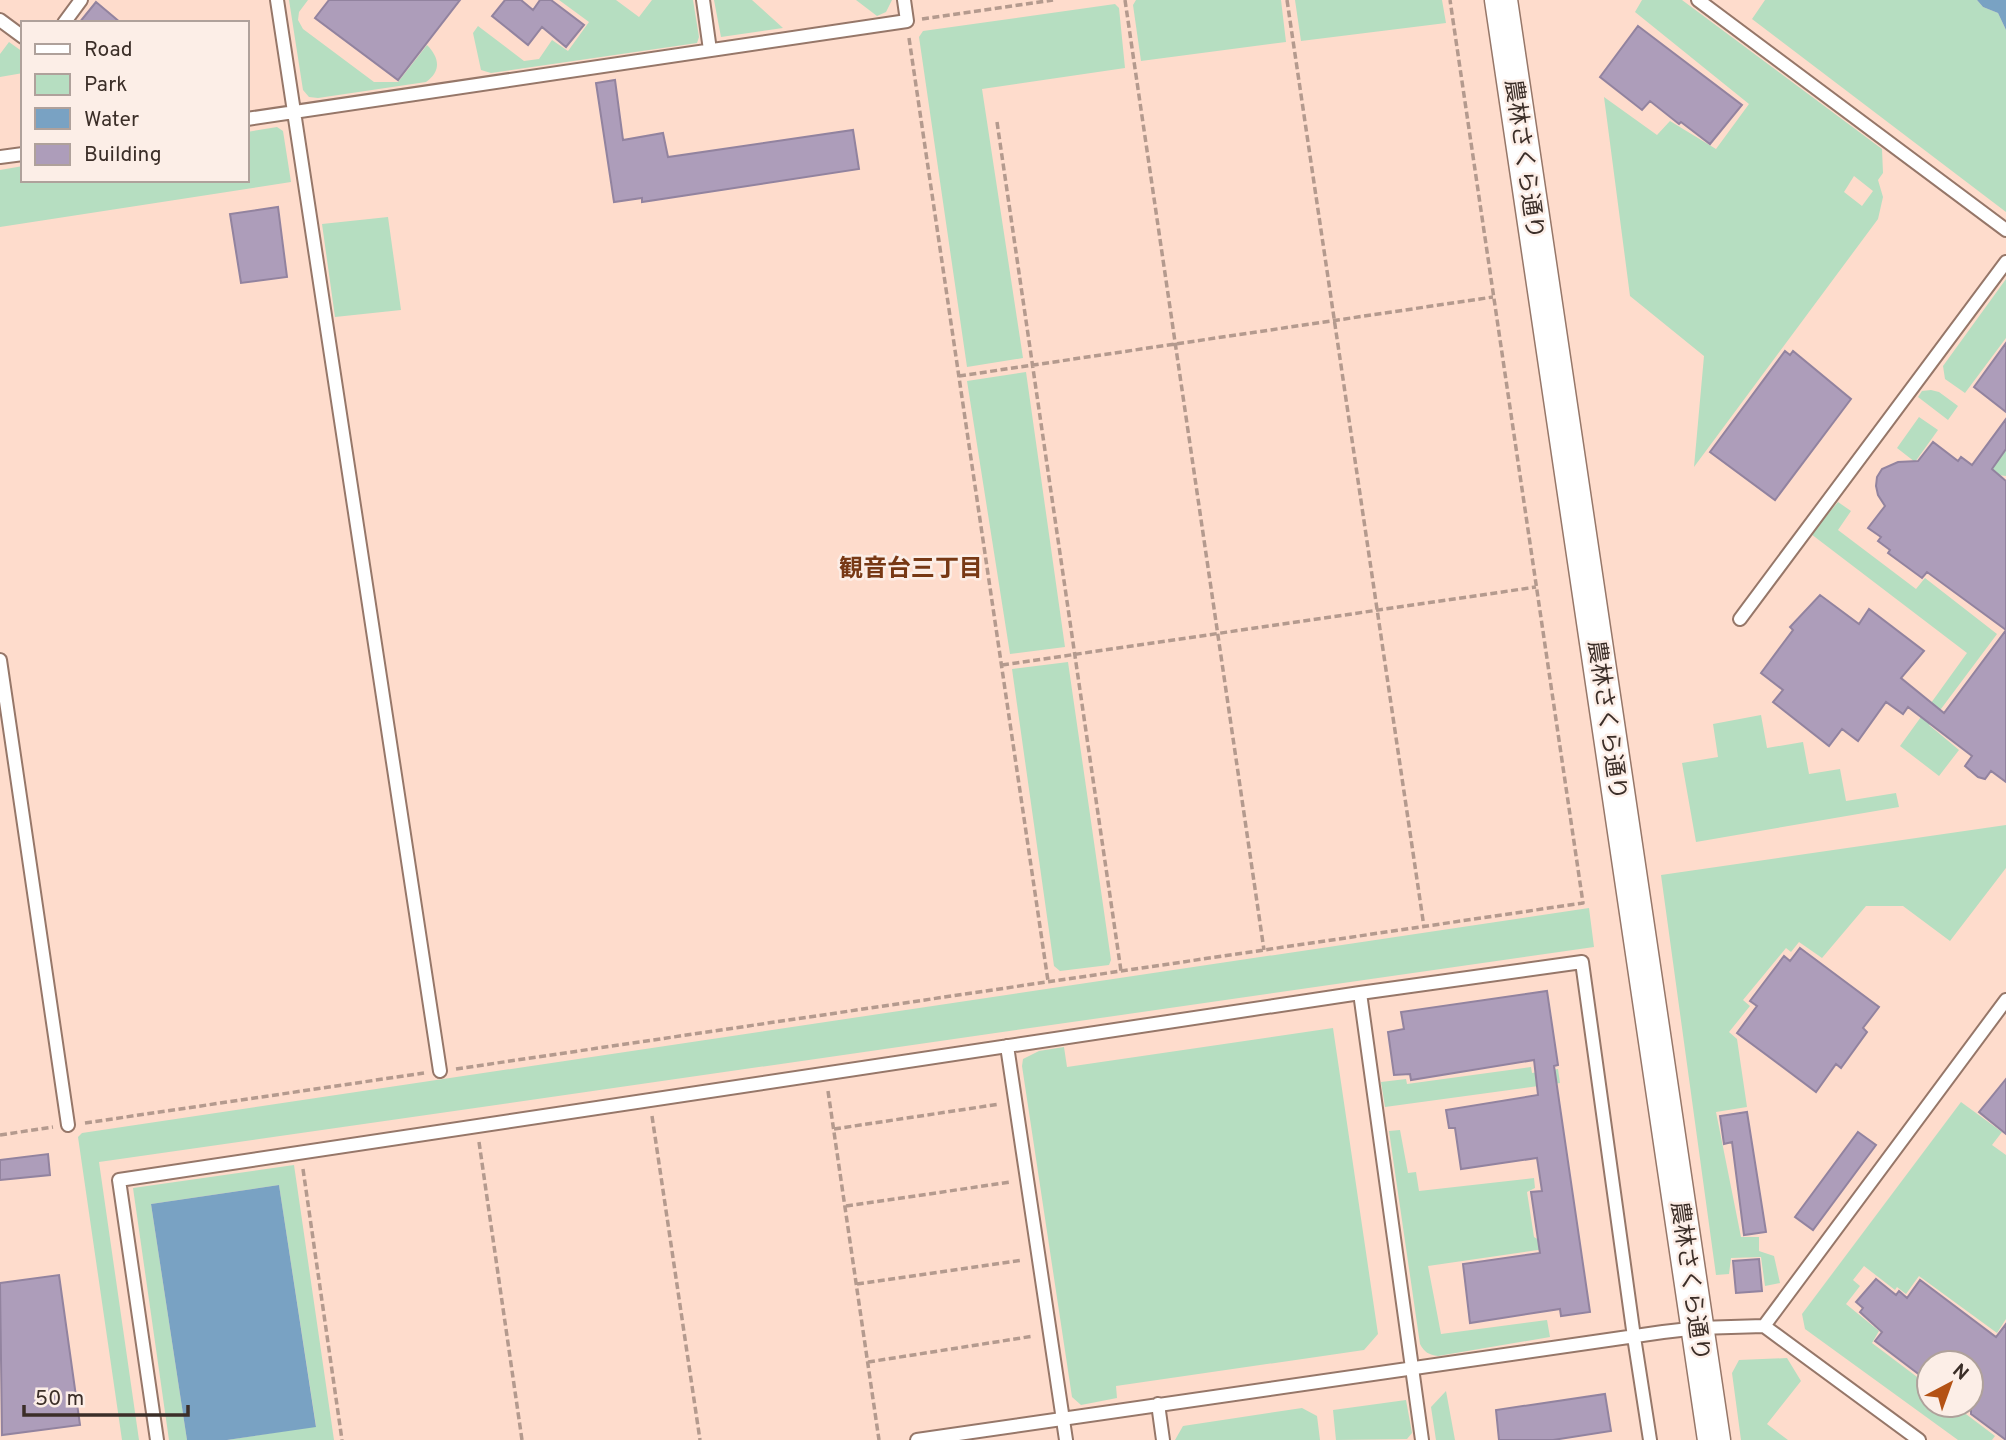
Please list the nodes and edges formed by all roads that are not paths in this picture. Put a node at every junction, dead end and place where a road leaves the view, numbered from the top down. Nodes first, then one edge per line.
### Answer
1 (81, 0) edge
2 (277, 0) edge
3 (703, 0) edge
4 (904, 0) edge
5 (1501, 0) edge
6 (1698, 0) edge
7 (0, 20) edge
8 (65, 21) edge
9 (21, 36) edge
10 (710, 50) junction
11 (293, 112) junction
12 (248, 119) edge
13 (21, 154) edge
14 (0, 157) edge
15 (2006, 230) edge
16 (2006, 262) edge
17 (1740, 619) dead end
18 (0, 660) edge
19 (1360, 993) junction
20 (2005, 1004) edge
21 (1007, 1046) junction
22 (440, 1071) road end
23 (68, 1125) road end
24 (1764, 1326) junction
25 (1698, 1328) junction
26 (1634, 1337) junction
27 (1411, 1367) junction
28 (1158, 1404) junction
29 (1063, 1419) junction
30 (157, 1440) edge
31 (917, 1440) edge
32 (1066, 1440) edge
33 (1163, 1440) edge
34 (1422, 1440) edge
35 (1650, 1440) edge
36 (1714, 1440) edge
37 (1919, 1440) edge

1 - 8 lane
2 - 11 lane
3 - 10 lane
4 - 10 lane
5 - 25 street, 農林さくら通り
6 - 15 lane
7 - 9 lane
10 - 11 lane
11 - 12 lane
11 - 22 lane
13 - 14 lane
16 - 17 lane
18 - 23 lane
19 - 21 lane
19 - 26 lane
19 - 27 lane
20 - 24 lane
21 - 29 lane
21 - 30 lane
24 - 25 lane
24 - 37 lane
25 - 26 lane
25 - 36 street, 農林さくら通り
26 - 27 lane
26 - 35 lane
27 - 28 lane
27 - 34 lane
28 - 29 lane
28 - 33 lane
29 - 31 lane
29 - 32 lane

